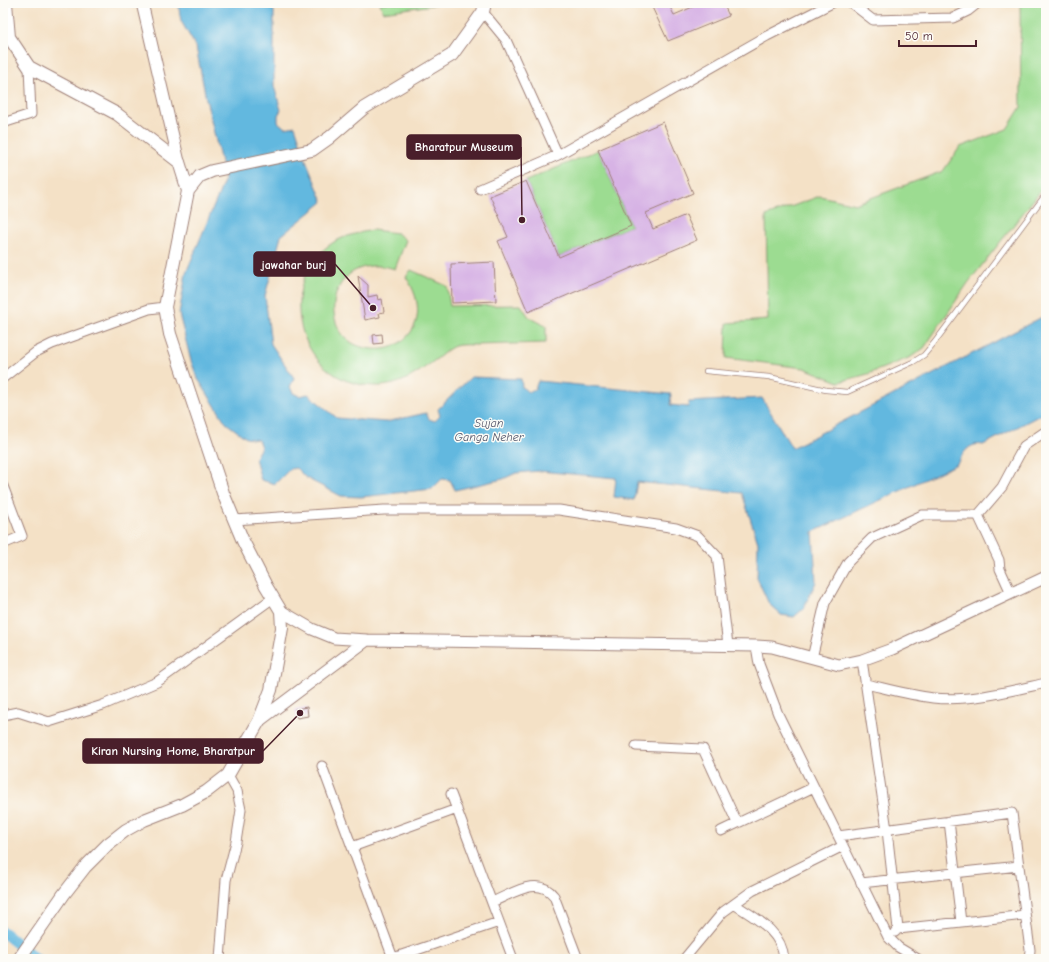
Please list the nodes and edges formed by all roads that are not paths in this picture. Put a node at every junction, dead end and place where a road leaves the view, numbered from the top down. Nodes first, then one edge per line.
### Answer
1 (6, 3) edge
2 (142, 3) edge
3 (832, 3) edge
4 (851, 3) edge
5 (978, 3) edge
6 (484, 7) edge
7 (5, 24) edge
8 (29, 67) junction
9 (3, 123) edge
10 (558, 155) junction
11 (179, 162) junction
12 (480, 190) dead end
13 (188, 191) junction
14 (1046, 194) edge
15 (165, 307) junction
16 (706, 371) dead end
17 (3, 378) edge
18 (1046, 431) edge
19 (3, 486) edge
20 (978, 515) junction
21 (234, 520) junction
22 (3, 544) edge
23 (1046, 577) edge
24 (1011, 593) junction
25 (273, 598) junction
26 (281, 611) junction
27 (367, 640) junction
28 (728, 645) junction
29 (756, 646) junction
30 (812, 658) junction
31 (862, 660) junction
32 (1046, 683) edge
33 (866, 684) junction
34 (3, 715) edge
35 (259, 721) junction
36 (636, 746) dead end
37 (322, 766) dead end
38 (228, 775) junction
39 (814, 787) junction
40 (451, 794) dead end
41 (456, 809) junction
42 (949, 822) junction
43 (737, 823) junction
44 (887, 830) junction
45 (721, 831) dead end
46 (838, 836) junction
47 (843, 846) junction
48 (352, 847) junction
49 (1019, 866) junction
50 (955, 873) junction
51 (893, 879) junction
52 (861, 883) junction
53 (492, 902) junction
54 (734, 904) junction
55 (1026, 915) junction
56 (499, 922) junction
57 (961, 922) junction
58 (898, 929) junction
59 (888, 937) junction
60 (392, 958) edge
61 (19, 959) edge
62 (220, 959) edge
63 (513, 959) edge
64 (578, 959) edge
65 (684, 959) edge
66 (784, 959) edge
67 (918, 959) edge
68 (1029, 959) edge

1 - 7 main road
2 - 11 street
3 - 10 street
4 - 5 street
6 - 10 street
6 - 13 main road
7 - 8 main road
8 - 9 street
8 - 11 main road
10 - 12 street
11 - 13 main road
13 - 15 main road
14 - 16 lane
15 - 17 street
15 - 21 main road
18 - 20 street
19 - 22 street
20 - 24 street
20 - 30 street
21 - 25 main road
21 - 28 street
23 - 24 street
24 - 31 street
25 - 26 main road
25 - 34 street
26 - 27 street
26 - 35 main road
27 - 28 street
27 - 35 street
28 - 29 street
29 - 30 street
29 - 39 street
30 - 31 street
31 - 33 street
32 - 33 street
33 - 44 street
35 - 38 main road
36 - 43 street
37 - 48 street
38 - 61 main road
38 - 62 street
39 - 43 street
39 - 46 street
40 - 41 street
41 - 48 street
41 - 53 street
42 - 44 street
42 - 49 street
42 - 50 street
43 - 45 street
44 - 46 street
44 - 51 street
46 - 47 street
47 - 52 street
47 - 54 street
48 - 60 street
49 - 50 street
49 - 55 street
50 - 51 street
50 - 57 street
51 - 52 street
51 - 58 street
52 - 59 street
53 - 56 street
53 - 64 street
54 - 65 street
54 - 66 street
55 - 57 street
55 - 68 street
56 - 60 street
56 - 63 street
57 - 58 street
58 - 59 street
59 - 67 street

